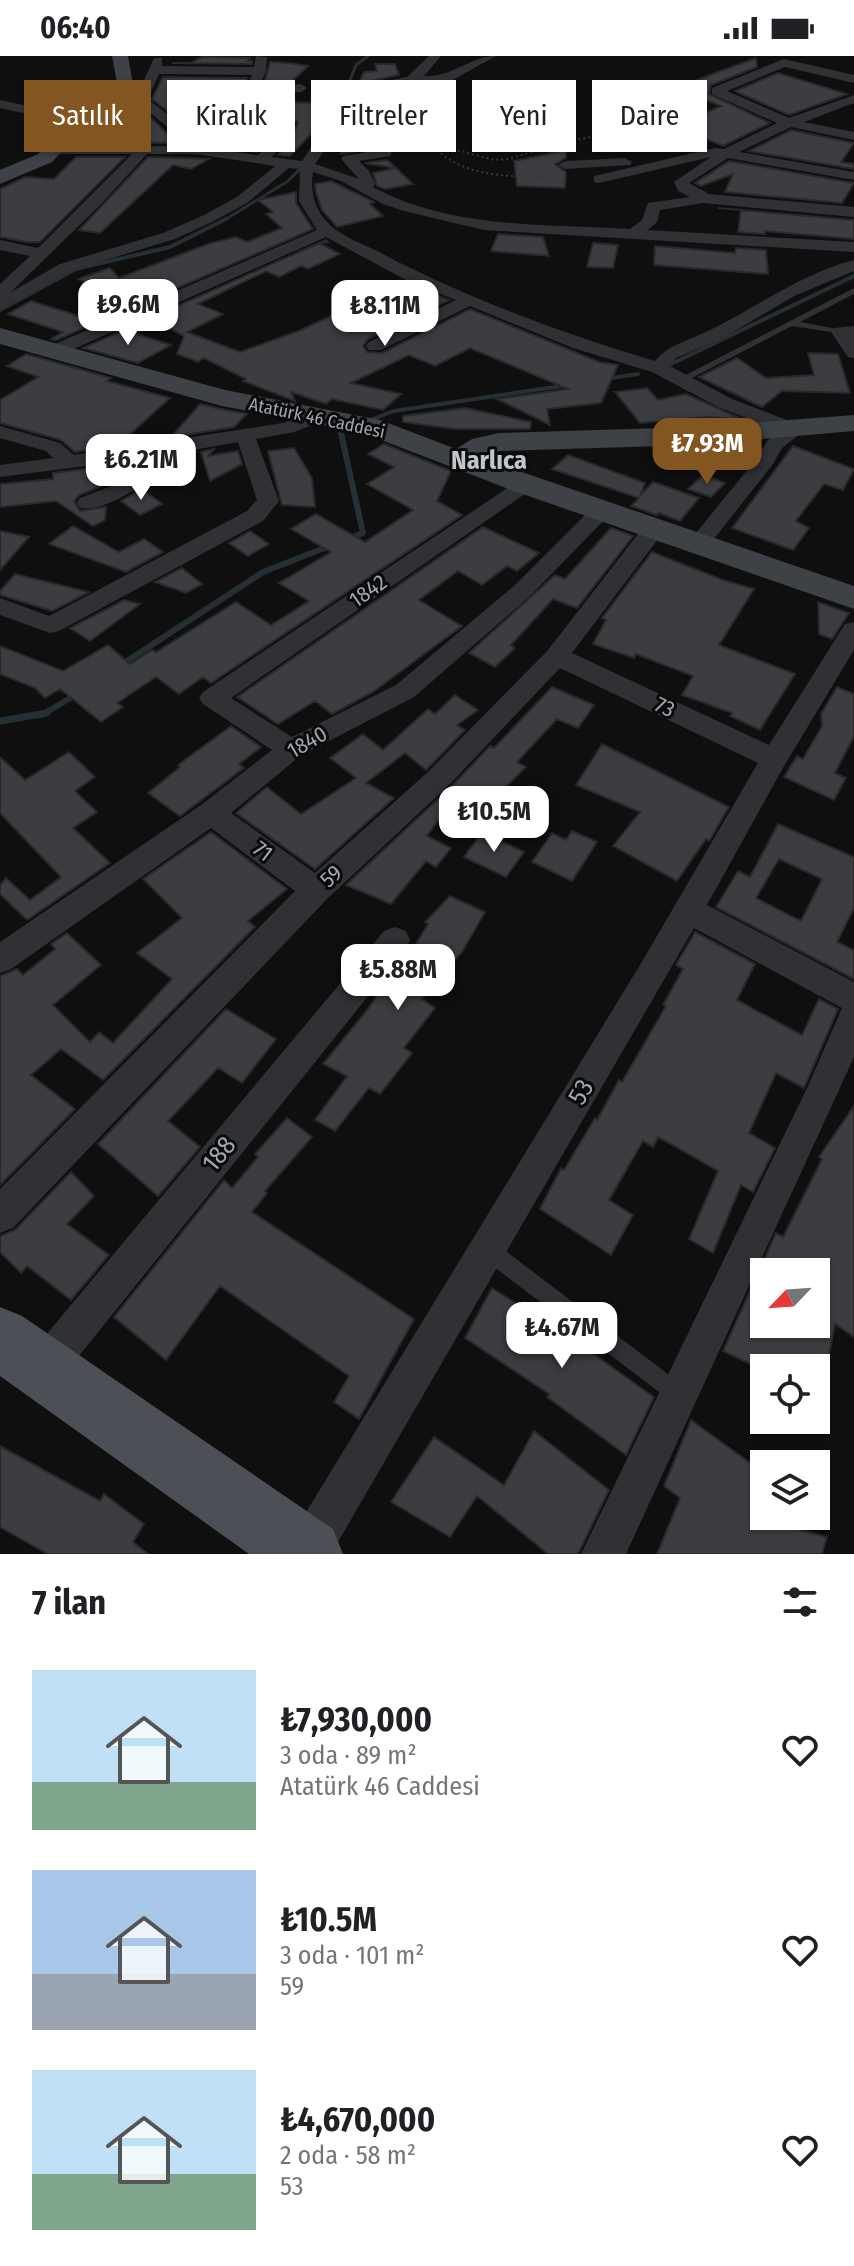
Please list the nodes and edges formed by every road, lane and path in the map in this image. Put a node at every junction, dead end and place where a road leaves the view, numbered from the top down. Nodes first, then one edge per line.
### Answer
1 (120, 56) edge
2 (261, 56) edge
3 (435, 56) edge
4 (490, 56) edge
5 (808, 56) edge
6 (784, 63) junction
7 (260, 71) junction
8 (419, 78) junction
9 (854, 79) edge
10 (124, 80) edge
11 (147, 80) edge
12 (256, 80) edge
13 (295, 88) edge
14 (301, 88) dead end
15 (854, 99) edge
16 (0, 104) edge
17 (24, 109) edge
18 (786, 122) junction
19 (854, 136) edge
20 (592, 137) edge
21 (53, 152) edge
22 (141, 152) edge
23 (211, 152) edge
24 (269, 152) edge
25 (724, 152) junction
26 (221, 153) joint
27 (385, 153) dead end
28 (261, 160) junction
29 (670, 161) junction
30 (285, 164) junction
31 (565, 165) dead end
32 (307, 166) junction
33 (6, 171) edge
34 (854, 176) edge
35 (599, 179) junction
36 (647, 183) dead end
37 (369, 189) junction
38 (705, 198) junction
39 (854, 212) edge
40 (327, 231) junction
41 (632, 235) junction
42 (0, 245) edge
43 (854, 247) edge
44 (40, 253) junction
45 (854, 265) edge
46 (854, 291) edge
47 (0, 293) edge
48 (471, 299) junction
49 (0, 305) edge
50 (793, 324) junction
51 (847, 331) edge
52 (0, 336) edge
53 (375, 346) dead end
54 (54, 351) junction
55 (854, 353) edge
56 (659, 368) junction
57 (681, 380) junction
58 (319, 416) junction
59 (854, 423) edge
60 (795, 430) junction
61 (0, 432) edge
62 (245, 435) junction
63 (147, 452) junction
64 (458, 460) junction
65 (68, 461) junction
66 (0, 471) edge
67 (525, 485) junction
68 (88, 503) dead end
69 (601, 512) junction
70 (653, 530) junction
71 (698, 544) junction
72 (854, 598) edge
73 (0, 606) edge
74 (854, 630) edge
75 (557, 656) junction
76 (291, 749) junction
77 (774, 759) junction
78 (211, 813) junction
79 (316, 890) junction
80 (687, 909) junction
81 (395, 940) dead end
82 (0, 959) edge
83 (854, 998) edge
84 (854, 1017) edge
85 (0, 1215) edge
86 (487, 1250) junction
87 (22, 1353) edge
88 (679, 1395) junction
89 (308, 1554) edge
90 (603, 1554) edge

1 - 10 street
2 - 7 street
3 - 8 street
4 - 8 street
5 - 6 street
6 - 9 street
6 - 18 street
7 - 11 street
7 - 12 street
8 - 32 street
13 - 14 street
15 - 18 street
16 - 17 street
18 - 19 street
18 - 25 street
20 - 35 path
21 - 33 street
22 - 44 street
23 - 26 street
24 - 28 street
25 - 29 street
25 - 34 street
25 - 38 street
26 - 28 street
27 - 37 street
28 - 30 street
29 - 31 street
29 - 35 street
30 - 32 street
30 - 49 street
32 - 37 street
32 - 40 street
35 - 36 street
37 - 41 street
38 - 39 street
38 - 41 street
40 - 48 street
40 - 54 street
41 - 43 street
42 - 44 street
44 - 47 street
45 - 56 street
46 - 50 lane
48 - 53 street
48 - 56 street
50 - 51 lane
50 - 57 lane
51 - 55 street
52 - 54 street, Atatürk 46 Caddesi
54 - 58 street, Atatürk 46 Caddesi
56 - 57 street
57 - 60 street
58 - 62 street
58 - 64 street, Atatürk 46 Caddesi
59 - 60 street
60 - 64 street
60 - 71 street
61 - 65 street
62 - 63 street
62 - 73 street
63 - 65 street
63 - 68 street
64 - 67 street, Atatürk 46 Caddesi
65 - 66 street
67 - 69 street, Atatürk 46 Caddesi
67 - 76 street, 1842
69 - 70 street, Atatürk 46 Caddesi
69 - 76 street, 1840
70 - 71 street, Atatürk 46 Caddesi
70 - 75 street, 59
71 - 72 street, Atatürk 46 Caddesi
74 - 77 street, 53
75 - 77 street, 73
75 - 79 street, 59
76 - 78 street, 1840
77 - 80 street, 53
78 - 79 street, 71
78 - 82 street, 1840
79 - 85 street, 59
80 - 83 street
80 - 86 street, 53
81 - 87 street, 188
84 - 88 street
86 - 88 lane
86 - 89 street, 53
87 - 89 main road
88 - 90 street

